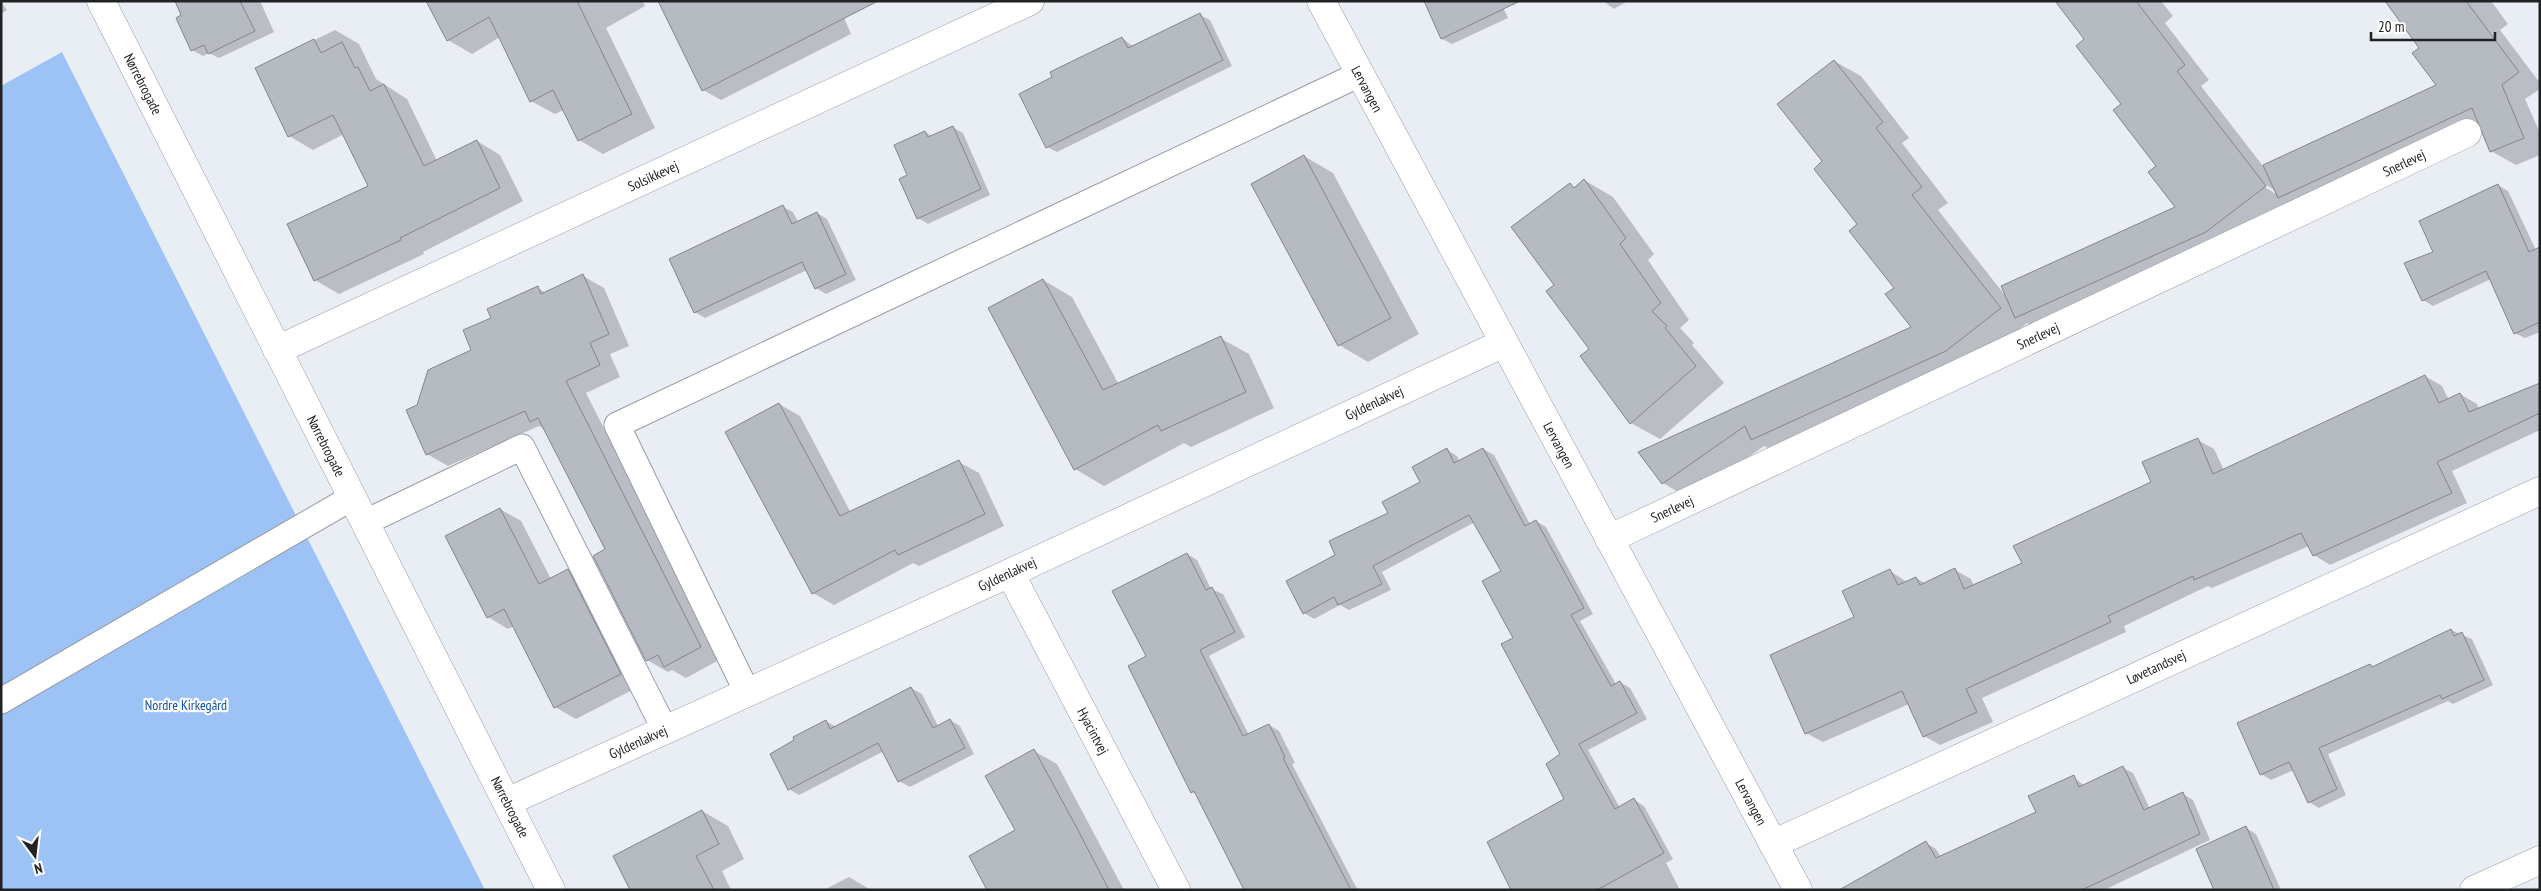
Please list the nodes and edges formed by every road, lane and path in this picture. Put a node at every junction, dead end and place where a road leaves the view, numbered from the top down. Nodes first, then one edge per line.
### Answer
1 (102, 1) edge
2 (1030, 1) edge
3 (1320, 1) edge
4 (1360, 74) junction
5 (2467, 133) dead end
6 (1504, 343) junction
7 (277, 350) junction
8 (2540, 491) edge
9 (353, 497) junction
10 (366, 522) junction
11 (1609, 539) junction
12 (1010, 573) junction
13 (747, 692) junction
14 (1, 701) edge
15 (665, 730) junction
16 (507, 802) junction
17 (1773, 844) junction
18 (2540, 860) edge
19 (551, 890) edge
20 (1176, 890) edge
21 (1798, 890) edge
22 (2474, 890) edge

1 - 7 street, Nørrebrogade
2 - 7 street, Solsikkevej
3 - 4 street, Lervangen
4 - 6 street, Lervangen
4 - 13 lane
5 - 11 street, Snerlevej
6 - 11 street, Lervangen
6 - 12 street, Gyldenlakvej
7 - 9 street, Nørrebrogade
8 - 17 street, Løvetandsvej
9 - 10 street, Nørrebrogade
9 - 14 lane
10 - 15 lane
10 - 16 street, Nørrebrogade
11 - 17 street, Lervangen
12 - 13 street, Gyldenlakvej
12 - 20 street, Hyacintvej
13 - 15 street, Gyldenlakvej
15 - 16 street, Gyldenlakvej
16 - 19 street, Nørrebrogade
17 - 21 street, Lervangen
18 - 22 street

